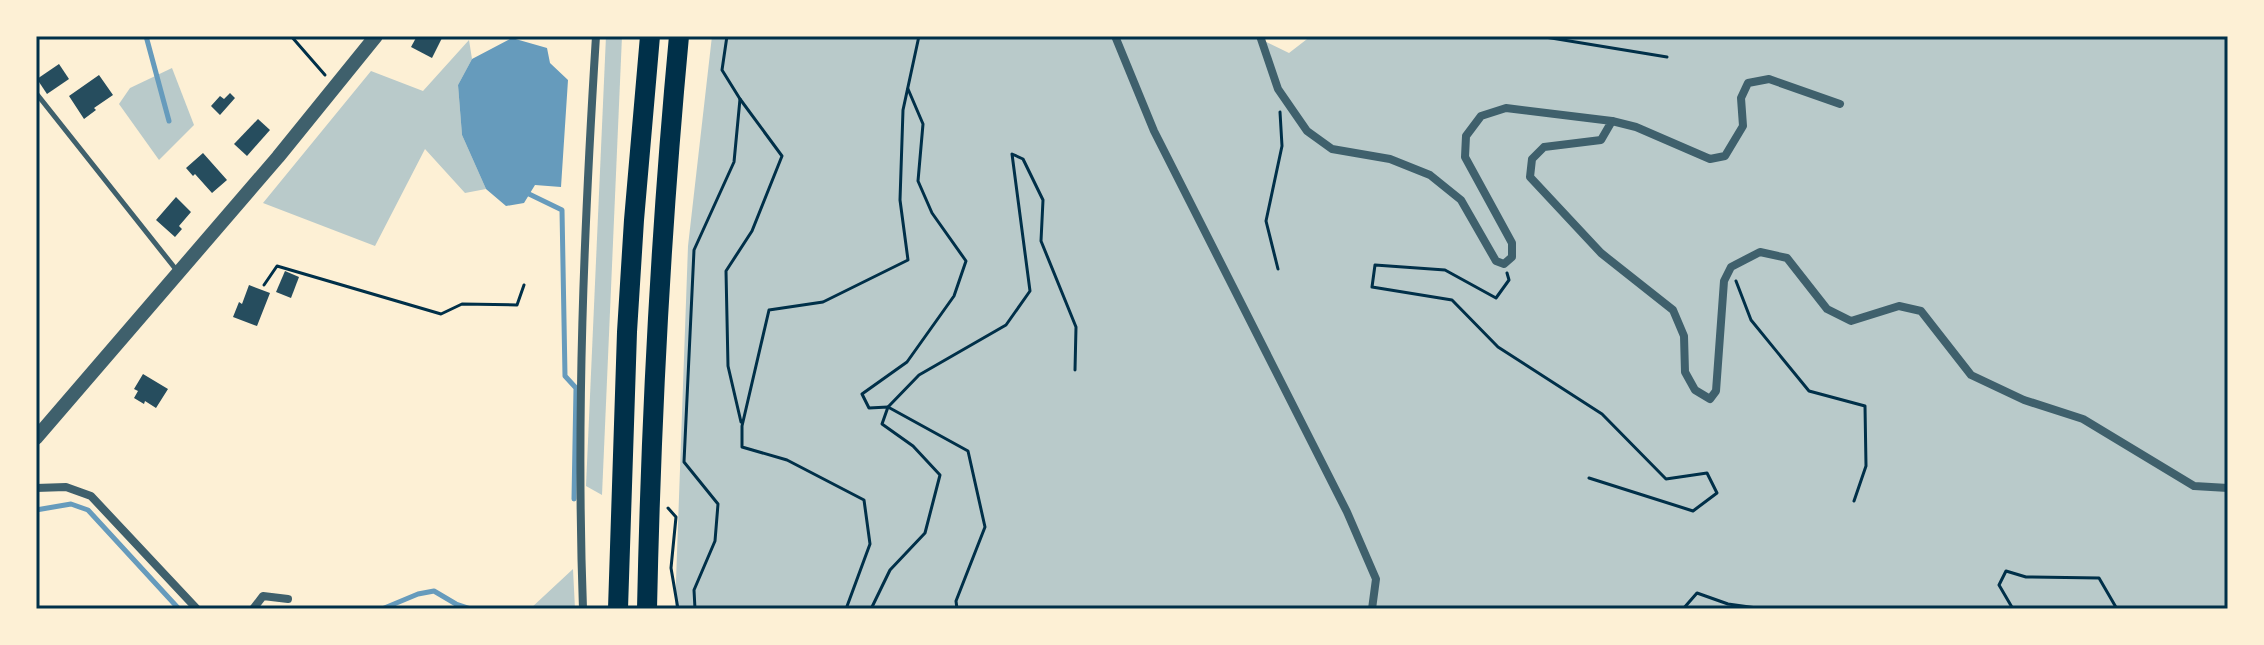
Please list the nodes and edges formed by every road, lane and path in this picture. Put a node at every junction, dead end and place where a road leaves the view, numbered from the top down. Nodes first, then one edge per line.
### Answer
1 (291, 36) edge
2 (376, 36) edge
3 (596, 36) edge
4 (639, 36) edge
5 (650, 36) edge
6 (679, 36) edge
7 (686, 36) edge
8 (727, 36) edge
9 (919, 36) edge
10 (1115, 36) edge
11 (1260, 36) edge
12 (1539, 36) edge
13 (1667, 57) dead end
14 (335, 87) junction
15 (908, 89) junction
16 (1278, 89) junction
17 (36, 93) edge
18 (740, 99) junction
19 (1840, 104) dead end
20 (671, 116) junction
21 (1612, 121) junction
22 (1504, 264) junction
23 (1731, 267) junction
24 (1278, 269) dead end
25 (178, 273) junction
26 (264, 285) dead end
27 (524, 285) dead end
28 (627, 332) junction
29 (1075, 370) dead end
30 (888, 407) junction
31 (742, 426) junction
32 (36, 438) edge
33 (1589, 478) dead end
34 (36, 488) edge
35 (2228, 488) edge
36 (1854, 501) dead end
37 (667, 507) dead end
38 (288, 599) dead end
39 (197, 609) edge
40 (253, 609) edge
41 (583, 609) edge
42 (618, 609) edge
43 (647, 609) edge
44 (678, 609) edge
45 (695, 609) edge
46 (846, 609) edge
47 (871, 609) edge
48 (957, 609) edge
49 (1372, 609) edge
50 (1683, 609) edge
51 (1764, 609) edge
52 (2013, 609) edge
53 (2117, 609) edge

1 - 14 path
2 - 14 street
3 - 41 street
4 - 28 highway
5 - 28 highway
6 - 20 highway
7 - 20 highway
8 - 18 path
9 - 15 path
10 - 49 street
11 - 16 street
12 - 13 path
14 - 25 street
15 - 30 path
15 - 31 path
16 - 22 street
16 - 24 path
17 - 25 lane
18 - 31 path
18 - 45 path
19 - 21 street
20 - 43 highway
21 - 22 street
21 - 23 street
22 - 33 path
23 - 35 street
23 - 36 path
25 - 32 street
26 - 27 path
28 - 42 highway
29 - 30 path
30 - 47 path
30 - 48 path
31 - 46 path
34 - 39 street
37 - 44 path
38 - 40 street
50 - 51 path
52 - 53 path

